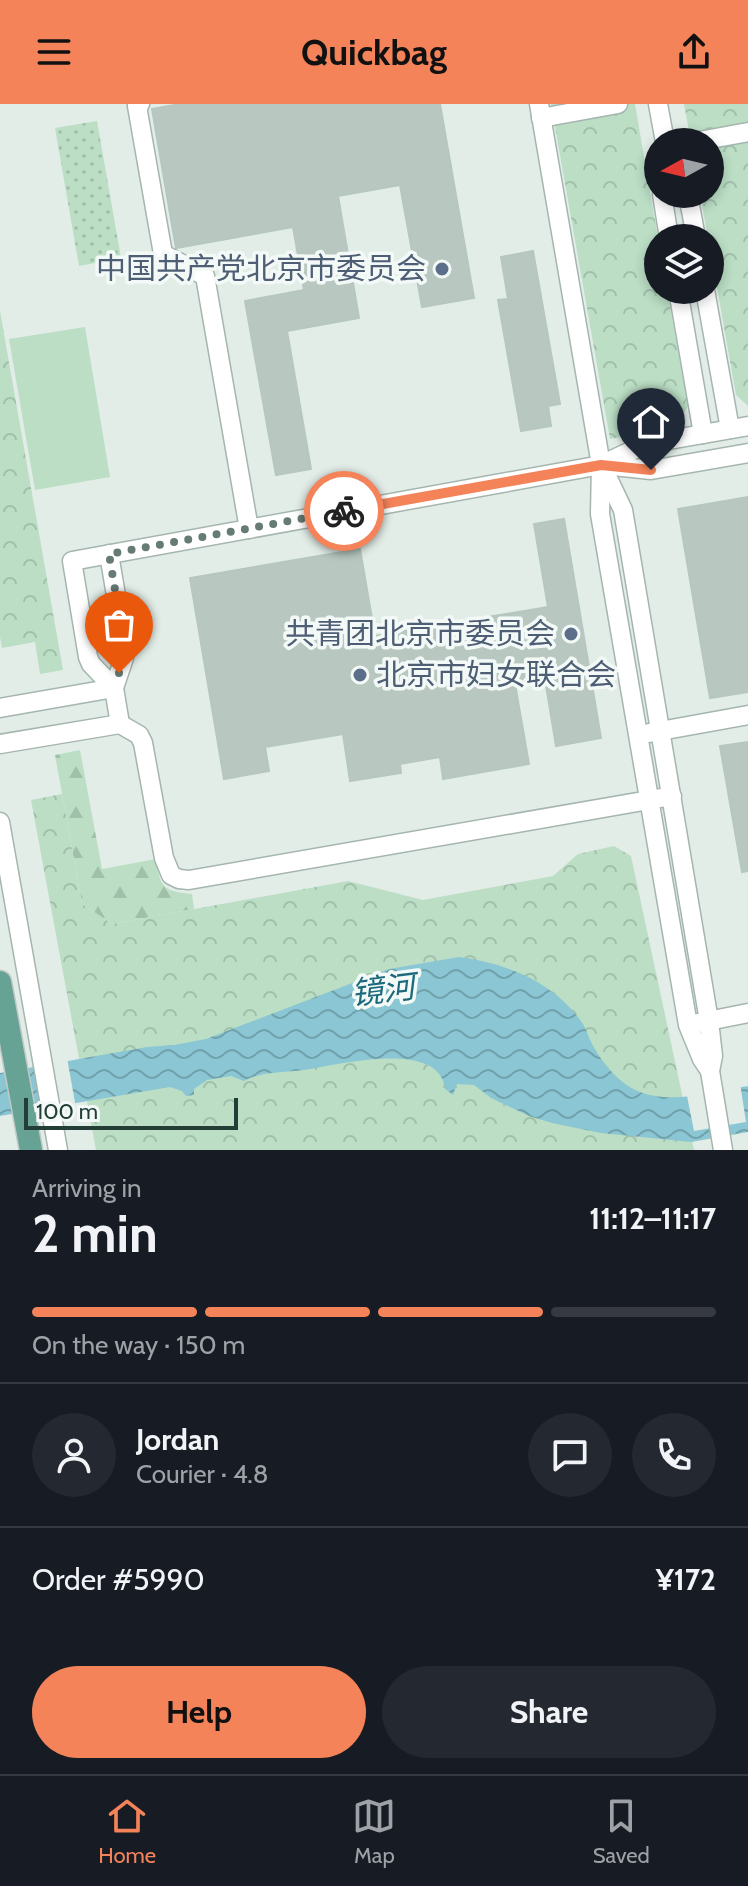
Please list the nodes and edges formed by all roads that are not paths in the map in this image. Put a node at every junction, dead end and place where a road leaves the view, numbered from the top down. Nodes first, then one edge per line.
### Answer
1 (140, 104) edge
2 (618, 104) edge
3 (658, 104) edge
4 (540, 111) edge
5 (662, 128) edge
6 (748, 132) edge
7 (724, 136) edge
8 (680, 304) edge
9 (708, 304) edge
10 (739, 427) edge
11 (703, 434) junction
12 (748, 453) edge
13 (601, 465) junction
14 (249, 529) junction
15 (109, 554) junction
16 (114, 688) junction
17 (0, 708) edge
18 (748, 715) edge
19 (120, 724) junction
20 (660, 731) junction
21 (638, 735) junction
22 (0, 744) edge
23 (672, 796) junction
24 (649, 800) junction
25 (0, 822) edge
26 (0, 982) edge
27 (748, 1013) edge
28 (709, 1021) junction
29 (688, 1025) junction
30 (710, 1071) junction
31 (31, 1150) edge
32 (58, 1150) edge
33 (723, 1150) edge

1 - 14 street
2 - 4 street
3 - 5 street
4 - 13 street
6 - 7 street
8 - 11 street
9 - 10 street
10 - 11 street
11 - 13 street
12 - 13 street
13 - 14 street
13 - 20 street
13 - 21 street
14 - 15 street
15 - 16 street
15 - 16 street
16 - 17 street
16 - 19 street
18 - 20 street
19 - 22 street
19 - 24 street
20 - 21 street
20 - 23 street
21 - 24 street
23 - 24 street
23 - 28 street
24 - 29 street
25 - 32 street
26 - 31 main road
27 - 28 street
28 - 29 street
28 - 30 street
29 - 30 street
30 - 33 street

